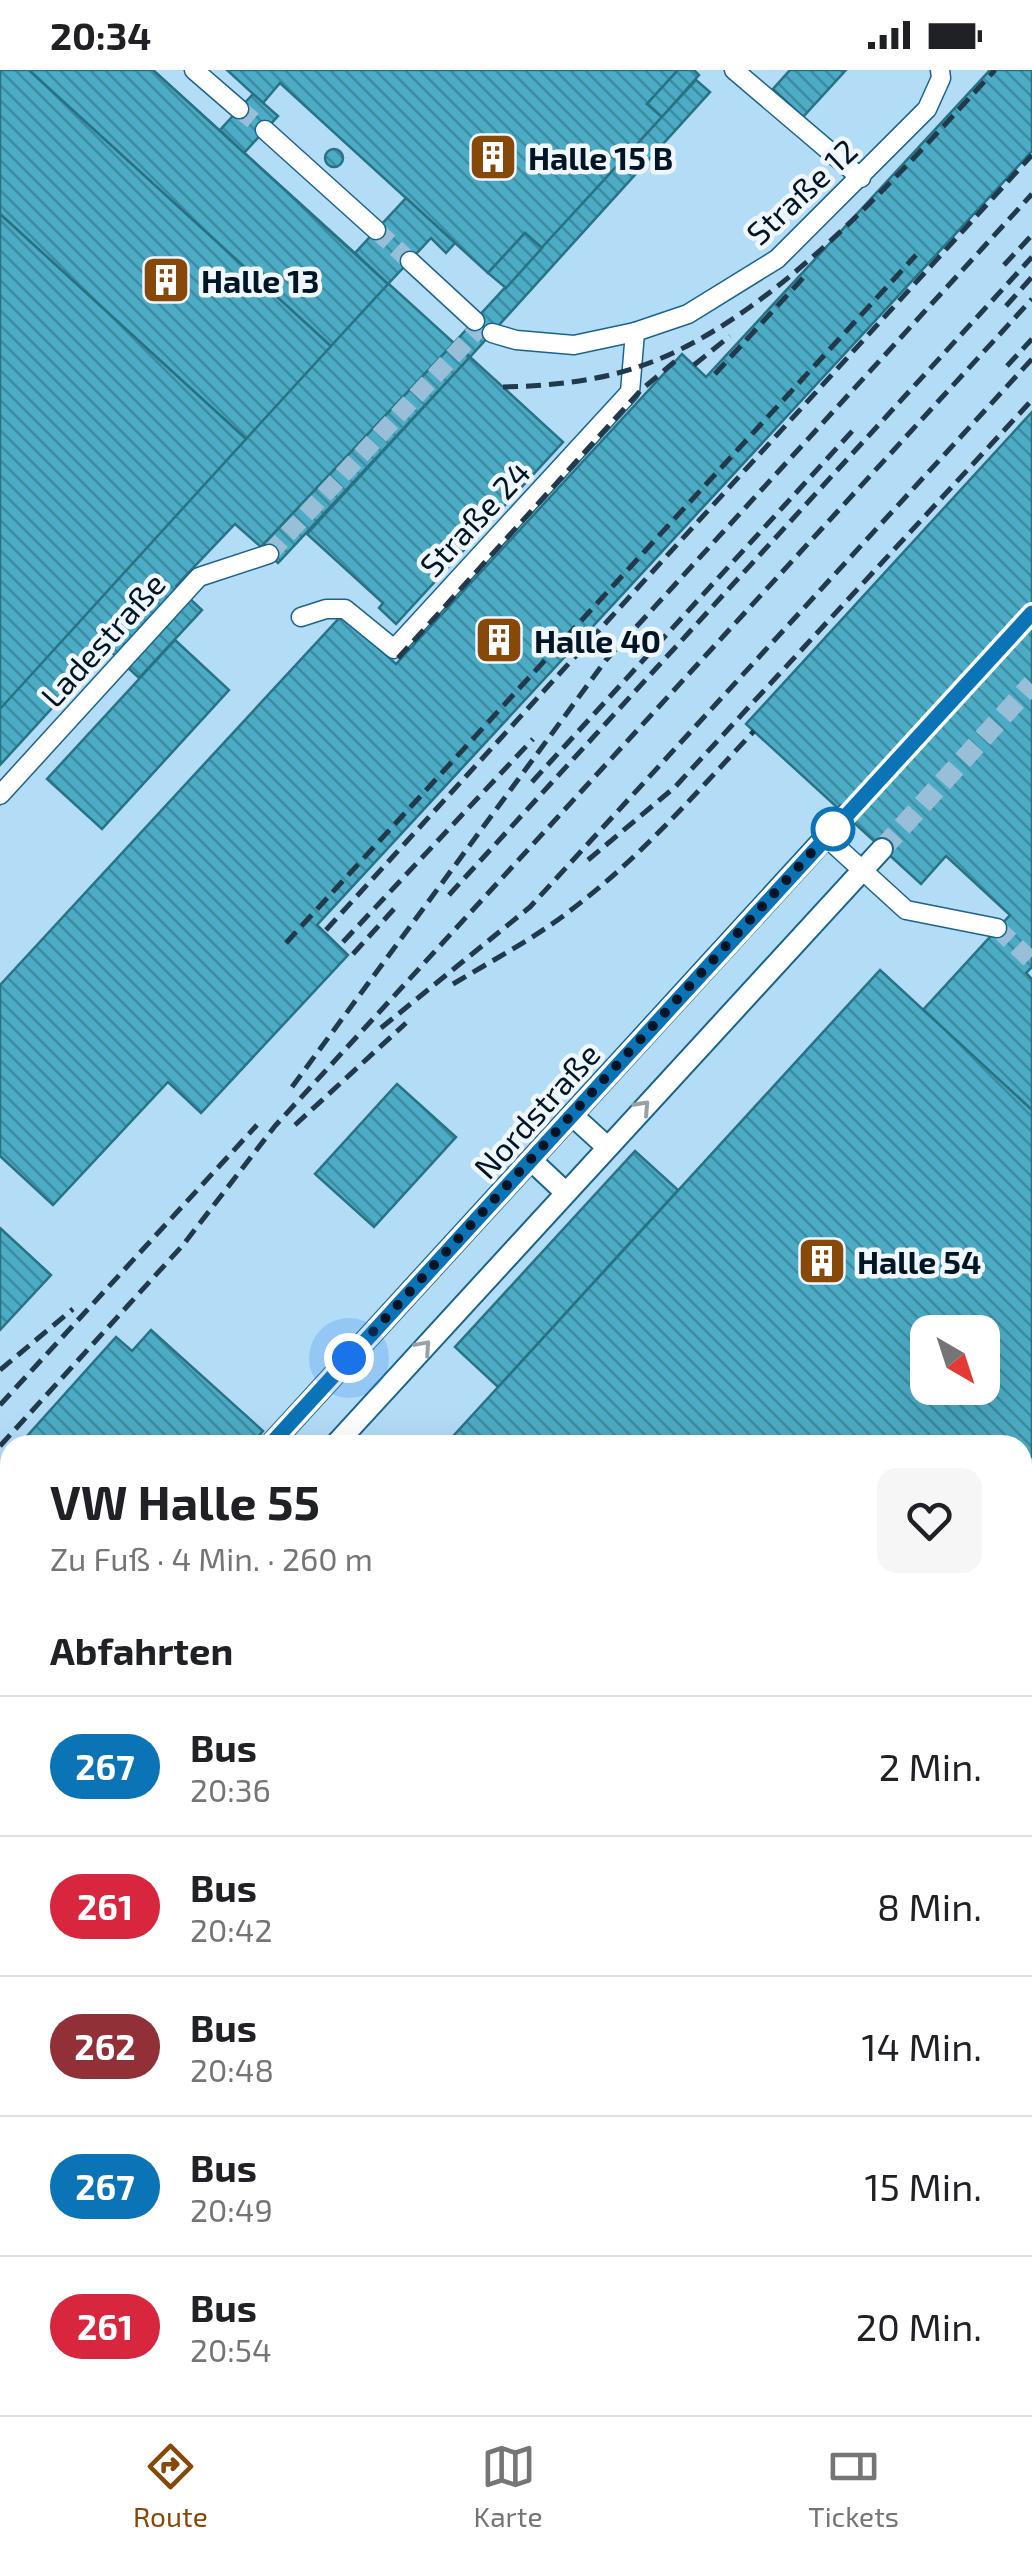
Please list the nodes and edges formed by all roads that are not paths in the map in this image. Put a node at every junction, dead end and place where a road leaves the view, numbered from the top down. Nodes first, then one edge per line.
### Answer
1 (194, 70) edge
2 (734, 70) edge
3 (940, 70) edge
4 (756, 77) edge
5 (239, 109) tunnel mouth
6 (265, 130) tunnel mouth
7 (860, 178) junction
8 (376, 230) tunnel mouth
9 (410, 261) tunnel mouth
10 (474, 321) dead end
11 (635, 332) junction
12 (492, 333) dead end
13 (269, 554) tunnel mouth
14 (301, 617) dead end
15 (0, 795) edge
16 (846, 816) tunnel mouth
17 (826, 837) junction
18 (882, 849) tunnel mouth
19 (862, 870) junction
20 (998, 928) tunnel mouth
21 (572, 1115) junction
22 (607, 1147) junction
23 (531, 1160) junction
24 (565, 1192) junction
25 (279, 1435) edge
26 (344, 1435) edge

1 - 5 street
2 - 4 street
3 - 7 street, Straße 12
4 - 7 street
6 - 8 street
7 - 11 street, Straße 12
9 - 10 street
11 - 12 street, Straße 12
11 - 14 street, Straße 24
13 - 15 street, Ladestraße
16 - 17 street, Nordstraße
17 - 19 street
17 - 21 street, Nordstraße
18 - 19 street
19 - 20 street
22 -> 19 street
21 - 22 street
21 - 23 street, Nordstraße
22 - 24 street
23 - 24 street
23 - 25 street, Nordstraße
26 -> 24 street

